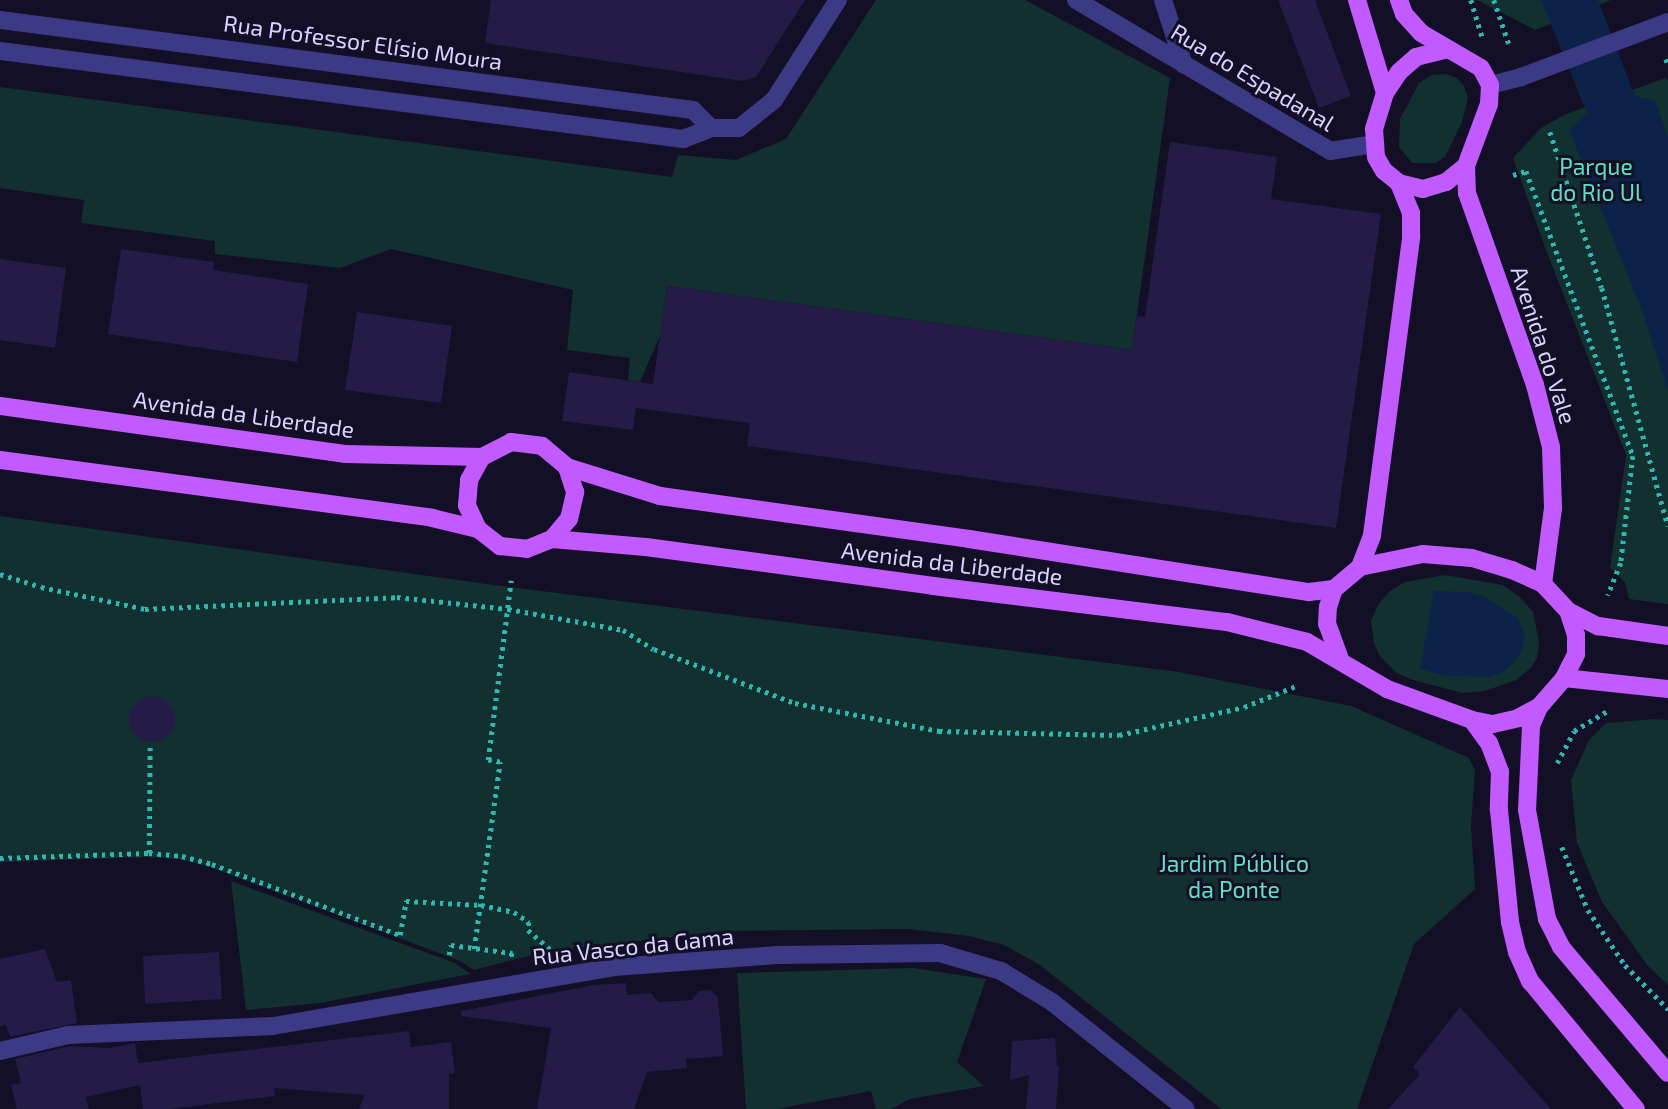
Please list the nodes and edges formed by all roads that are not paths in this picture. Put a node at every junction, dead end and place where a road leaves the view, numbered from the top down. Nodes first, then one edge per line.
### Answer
1 (838, 0) edge
2 (1076, 0) edge
3 (1163, 0) edge
4 (1357, 0) edge
5 (1399, 0) edge
6 (0, 20) edge
7 (1668, 22) edge
8 (1445, 50) junction
9 (0, 51) edge
10 (1184, 65) junction
11 (1490, 85) junction
12 (1385, 93) junction
13 (711, 128) junction
14 (1375, 144) junction
15 (1466, 166) junction
16 (1399, 183) junction
17 (0, 406) edge
18 (482, 457) junction
19 (0, 460) edge
20 (567, 467) junction
21 (478, 529) junction
22 (552, 540) junction
23 (1360, 568) junction
24 (1543, 584) junction
25 (1334, 589) junction
26 (1568, 611) junction
27 (1668, 636) edge
28 (1340, 659) junction
29 (1564, 678) junction
30 (1668, 689) edge
31 (1539, 707) junction
32 (1472, 720) junction
33 (0, 1051) edge
34 (1668, 1073) edge
35 (1186, 1109) edge
36 (1636, 1109) edge

1 - 13 street
2 - 10 street, Rua do Espadanal
3 - 10 street
4 - 12 main road
5 - 8 main road
6 - 13 street, Rua Professor Elísio Moura
7 - 11 street
8 - 11 main road
8 - 12 main road
9 - 13 street
10 - 14 street, Rua do Espadanal
11 - 15 main road, Avenida do Vale
12 - 14 main road
14 - 16 main road
15 - 16 main road
15 - 24 main road, Avenida do Vale
16 - 23 main road
17 - 18 main road, Avenida da Liberdade
18 - 20 main road, Avenida da Liberdade
18 - 21 main road
19 - 21 main road, Avenida da Liberdade
20 - 22 main road
20 - 25 main road, Avenida da Liberdade
21 - 22 main road, Avenida da Liberdade
22 - 28 main road, Avenida da Liberdade
23 - 24 main road, Avenida da Liberdade
23 - 25 main road, Avenida da Liberdade
24 - 26 main road, Avenida da Liberdade
25 - 28 main road
26 - 27 main road, Avenida da Liberdade
26 - 29 main road, Avenida da Liberdade
28 - 32 main road, Avenida da Liberdade
29 - 30 main road
29 - 31 main road, Avenida da Liberdade
31 - 32 main road, Avenida da Liberdade
31 - 34 main road
32 - 36 main road
33 - 35 street, Rua Vasco da Gama

